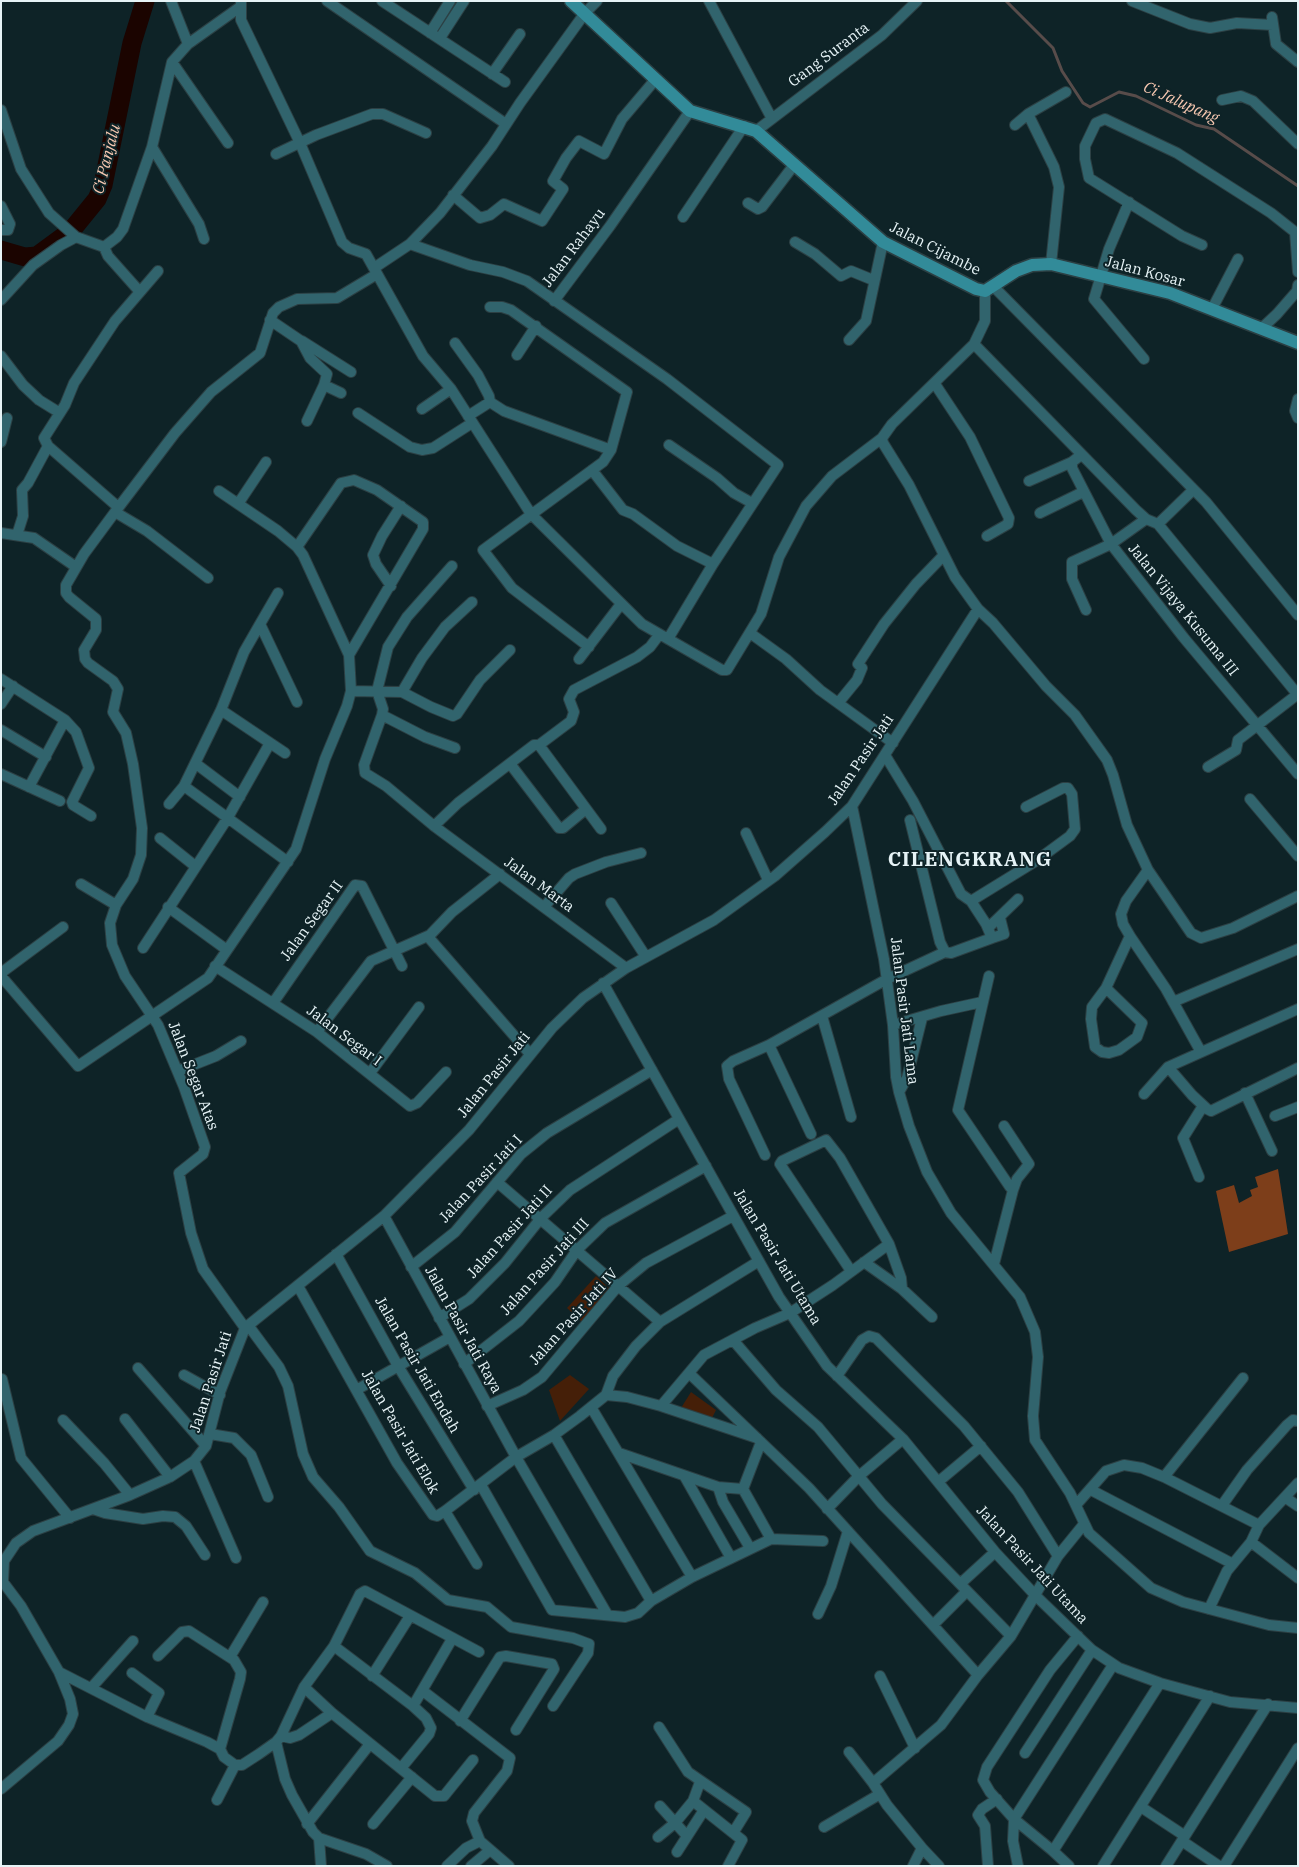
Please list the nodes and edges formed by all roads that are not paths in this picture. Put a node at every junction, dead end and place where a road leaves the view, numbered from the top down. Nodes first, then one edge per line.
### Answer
1 (171, 1) edge
2 (327, 1) edge
3 (382, 1) edge
4 (450, 1) edge
5 (464, 1) edge
6 (572, 1) edge
7 (597, 1) edge
8 (709, 1) edge
9 (917, 1) edge
10 (1132, 1) edge
11 (241, 4) edge
12 (585, 13) junction
13 (430, 33) junction
14 (520, 34) dead end
15 (440, 38) junction
16 (188, 44) junction
17 (172, 62) junction
18 (1298, 62) edge
19 (492, 74) junction
20 (654, 80) junction
21 (505, 82) dead end
22 (1066, 92) dead end
23 (1222, 100) dead end
24 (1, 110) edge
25 (690, 111) junction
26 (1028, 114) junction
27 (771, 117) junction
28 (506, 124) junction
29 (1015, 125) dead end
30 (750, 128) junction
31 (426, 133) dead end
32 (228, 143) dead end
33 (300, 143) junction
34 (1298, 144) edge
35 (152, 147) junction
36 (276, 154) dead end
37 (794, 165) junction
38 (453, 195) junction
39 (1129, 202) junction
40 (748, 203) dead end
41 (1, 206) edge
42 (683, 217) dead end
43 (1, 230) edge
44 (1296, 232) edge
45 (75, 236) junction
46 (204, 239) dead end
47 (795, 242) dead end
48 (882, 242) junction
49 (410, 244) junction
50 (1202, 245) dead end
51 (104, 247) junction
52 (1238, 259) dead end
53 (1051, 264) junction
54 (158, 271) dead end
55 (376, 271) junction
56 (1298, 272) edge
57 (1101, 276) junction
58 (873, 280) junction
59 (989, 288) junction
60 (1297, 289) edge
61 (140, 292) junction
62 (1, 300) edge
63 (554, 301) junction
64 (490, 307) dead end
65 (1212, 309) junction
66 (270, 320) junction
67 (536, 326) junction
68 (1262, 328) junction
69 (849, 340) dead end
70 (301, 341) junction
71 (455, 343) dead end
72 (1298, 343) edge
73 (974, 344) junction
74 (517, 355) dead end
75 (1, 356) edge
76 (1144, 359) dead end
77 (351, 372) dead end
78 (935, 384) junction
79 (324, 385) junction
80 (450, 389) junction
81 (341, 393) dead end
82 (1298, 399) edge
83 (490, 402) junction
84 (422, 409) dead end
85 (358, 412) dead end
86 (60, 413) junction
87 (7, 418) dead end
88 (1298, 418) edge
89 (470, 419) junction
90 (307, 422) dead end
91 (882, 438) junction
92 (1, 442) edge
93 (48, 446) junction
94 (669, 446) dead end
95 (611, 450) junction
96 (1081, 454) junction
97 (266, 462) dead end
98 (1072, 462) junction
99 (592, 470) junction
100 (1029, 481) dead end
101 (1193, 490) junction
102 (219, 491) dead end
103 (1083, 492) junction
104 (752, 503) junction
105 (238, 504) junction
106 (401, 506) junction
107 (117, 510) junction
108 (1040, 512) dead end
109 (531, 514) junction
110 (1146, 519) junction
111 (1158, 524) junction
112 (1, 533) edge
113 (17, 535) junction
114 (988, 536) dead end
115 (1111, 544) junction
116 (297, 547) junction
117 (943, 556) junction
118 (713, 564) junction
119 (452, 566) dead end
120 (76, 567) junction
121 (208, 578) dead end
122 (391, 586) junction
123 (278, 593) dead end
124 (472, 602) dead end
125 (621, 604) junction
126 (978, 609) junction
127 (1086, 610) dead end
128 (1298, 615) edge
129 (260, 624) junction
130 (750, 632) junction
131 (664, 637) junction
132 (590, 647) junction
133 (510, 650) dead end
134 (349, 655) junction
135 (579, 659) dead end
136 (1, 679) edge
137 (13, 686) junction
138 (351, 691) junction
139 (377, 691) junction
140 (402, 692) junction
141 (1298, 694) edge
142 (297, 702) dead end
143 (839, 702) junction
144 (1, 704) edge
145 (221, 710) junction
146 (382, 715) junction
147 (65, 720) junction
148 (1257, 724) junction
149 (1, 730) edge
150 (270, 743) junction
151 (893, 743) junction
152 (539, 745) junction
153 (455, 748) dead end
154 (285, 753) dead end
155 (885, 755) junction
156 (46, 757) junction
157 (195, 763) junction
158 (511, 765) junction
159 (1208, 768) dead end
160 (1, 774) edge
161 (1298, 774) edge
162 (184, 786) junction
163 (30, 787) junction
164 (240, 797) junction
165 (1250, 800) dead end
166 (60, 801) dead end
167 (169, 804) dead end
168 (852, 806) junction
169 (1026, 807) dead end
170 (586, 809) junction
171 (91, 816) dead end
172 (227, 819) junction
173 (910, 820) dead end
174 (434, 826) junction
175 (602, 829) dead end
176 (746, 833) dead end
177 (160, 838) dead end
178 (641, 853) dead end
179 (1298, 856) edge
180 (288, 862) junction
181 (196, 866) junction
182 (1148, 870) junction
183 (500, 874) junction
184 (768, 880) junction
185 (82, 884) dead end
186 (1298, 896) edge
187 (1018, 899) dead end
188 (971, 901) junction
189 (611, 903) dead end
190 (116, 906) junction
191 (544, 906) junction
192 (168, 908) junction
193 (1000, 918) junction
194 (63, 927) dead end
195 (988, 928) junction
196 (430, 935) junction
197 (1130, 936) junction
198 (992, 938) junction
199 (143, 948) dead end
200 (1298, 949) edge
201 (227, 950) junction
202 (394, 950) junction
203 (945, 952) junction
204 (646, 957) junction
205 (215, 966) junction
206 (402, 966) dead end
207 (626, 968) junction
208 (1, 974) edge
209 (989, 976) dead end
210 (887, 980) junction
211 (603, 983) junction
212 (1106, 988) junction
213 (982, 1002) junction
214 (1173, 1002) junction
215 (273, 1003) junction
216 (418, 1007) dead end
217 (1298, 1009) edge
218 (154, 1016) junction
219 (822, 1016) junction
220 (922, 1018) junction
221 (893, 1025) junction
222 (317, 1032) junction
223 (241, 1041) dead end
224 (769, 1045) junction
225 (1201, 1052) junction
226 (530, 1054) junction
227 (1168, 1067) junction
228 (1298, 1068) edge
229 (652, 1070) junction
230 (178, 1071) junction
231 (446, 1072) dead end
232 (370, 1073) junction
233 (899, 1092) junction
234 (1245, 1093) junction
235 (1144, 1094) dead end
236 (1203, 1106) junction
237 (1298, 1106) edge
238 (1275, 1116) dead end
239 (851, 1117) dead end
240 (679, 1118) junction
241 (1004, 1126) dead end
242 (811, 1134) dead end
243 (1272, 1151) dead end
244 (765, 1155) dead end
245 (706, 1166) junction
246 (1199, 1177) dead end
247 (497, 1182) junction
248 (1010, 1187) dead end
249 (384, 1216) junction
250 (734, 1216) junction
251 (541, 1218) junction
252 (889, 1244) junction
253 (576, 1250) junction
254 (336, 1254) junction
255 (759, 1260) junction
256 (864, 1262) junction
257 (994, 1264) junction
258 (411, 1267) junction
259 (851, 1271) junction
260 (298, 1286) junction
261 (618, 1286) junction
262 (902, 1289) junction
263 (790, 1313) junction
264 (932, 1317) dead end
265 (439, 1318) junction
266 (660, 1322) junction
267 (246, 1326) junction
268 (450, 1337) junction
269 (733, 1340) junction
270 (464, 1364) junction
271 (398, 1366) junction
272 (138, 1368) dead end
273 (690, 1374) junction
274 (184, 1375) dead end
275 (837, 1376) junction
276 (1243, 1378) dead end
277 (2, 1379) edge
278 (358, 1389) junction
279 (220, 1395) junction
280 (606, 1395) junction
281 (487, 1406) junction
282 (661, 1406) junction
283 (591, 1407) junction
284 (125, 1419) dead end
285 (63, 1420) dead end
286 (1298, 1421) edge
287 (210, 1434) junction
288 (554, 1435) junction
289 (903, 1439) junction
290 (759, 1440) junction
291 (206, 1446) junction
292 (981, 1446) junction
293 (619, 1453) junction
294 (516, 1457) junction
295 (194, 1461) junction
296 (859, 1476) junction
297 (170, 1477) junction
298 (685, 1477) junction
299 (1164, 1477) junction
300 (938, 1482) junction
301 (1298, 1483) edge
302 (718, 1487) junction
303 (477, 1488) junction
304 (743, 1489) junction
305 (1091, 1490) junction
306 (130, 1495) junction
307 (268, 1497) dead end
308 (1286, 1498) junction
309 (1223, 1504) junction
310 (1076, 1505) junction
311 (1298, 1506) edge
312 (94, 1509) junction
313 (445, 1510) junction
314 (827, 1510) junction
315 (70, 1518) junction
316 (1084, 1524) junction
317 (1260, 1525) junction
318 (848, 1531) junction
319 (771, 1538) junction
320 (823, 1541) dead end
321 (1251, 1542) junction
322 (750, 1548) junction
323 (995, 1552) junction
324 (205, 1555) dead end
325 (1058, 1556) junction
326 (236, 1558) dead end
327 (731, 1558) junction
328 (2, 1560) edge
329 (477, 1564) dead end
330 (1233, 1564) junction
331 (692, 1577) junction
332 (1298, 1578) edge
333 (2, 1581) edge
334 (963, 1587) junction
335 (1036, 1596) junction
336 (263, 1602) dead end
337 (651, 1602) junction
338 (1209, 1609) junction
339 (608, 1614) junction
340 (818, 1614) dead end
341 (410, 1616) junction
342 (933, 1625) junction
343 (1298, 1628) edge
344 (1011, 1636) junction
345 (1078, 1636) junction
346 (452, 1639) junction
347 (133, 1641) dead end
348 (334, 1646) junction
349 (1092, 1650) junction
350 (480, 1652) dead end
351 (158, 1656) dead end
352 (230, 1657) junction
353 (1113, 1665) junction
354 (59, 1672) junction
355 (132, 1673) dead end
356 (978, 1675) junction
357 (372, 1676) junction
358 (880, 1676) dead end
359 (1160, 1683) junction
360 (92, 1687) junction
361 (304, 1687) junction
362 (423, 1691) junction
363 (1210, 1696) junction
364 (1268, 1704) junction
365 (412, 1706) junction
366 (553, 1706) dead end
367 (1298, 1708) edge
368 (332, 1713) junction
369 (147, 1717) junction
370 (460, 1721) junction
371 (659, 1727) dead end
372 (516, 1730) dead end
373 (279, 1739) junction
374 (370, 1744) junction
375 (915, 1748) junction
376 (1298, 1748) edge
377 (220, 1749) junction
378 (848, 1752) dead end
379 (1025, 1753) dead end
380 (472, 1760) dead end
381 (235, 1765) junction
382 (402, 1767) junction
383 (412, 1777) junction
384 (700, 1782) junction
385 (872, 1783) junction
386 (1, 1789) edge
387 (880, 1794) junction
388 (996, 1799) junction
389 (217, 1800) dead end
390 (693, 1801) junction
391 (660, 1806) dead end
392 (1141, 1807) junction
393 (704, 1810) junction
394 (1014, 1819) junction
395 (675, 1823) junction
396 (306, 1824) junction
397 (373, 1824) dead end
398 (824, 1827) dead end
399 (733, 1833) junction
400 (687, 1836) junction
401 (658, 1837) dead end
402 (319, 1838) junction
403 (1183, 1838) junction
404 (480, 1841) junction
405 (922, 1848) junction
406 (489, 1851) junction
407 (1053, 1851) junction
408 (676, 1852) dead end
409 (321, 1866) edge
410 (387, 1866) edge
411 (447, 1866) edge
412 (471, 1866) edge
413 (509, 1866) edge
414 (728, 1866) edge
415 (913, 1866) edge
416 (939, 1866) edge
417 (988, 1866) edge
418 (1018, 1866) edge
419 (1069, 1866) edge
420 (1103, 1866) edge
421 (1166, 1866) edge
422 (1219, 1866) edge
423 (1224, 1866) edge

1 - 16 street
2 - 28 street
3 - 13 street
4 - 13 street
5 - 15 street
6 - 12 street, Jalan Cijambe
7 - 12 street
8 - 27 street
9 - 27 street, Gang Suranta
10 - 18 street
11 - 16 street
11 - 33 street
12 - 20 street, Jalan Cijambe
12 - 28 street
13 - 15 street
14 - 19 street
15 - 19 street
16 - 17 street
17 - 32 street
17 - 35 street
19 - 21 street
20 - 25 street, Jalan Cijambe
20 - 38 street
22 - 26 street
23 - 34 street
24 - 45 street
25 - 30 street, Jalan Cijambe
25 - 63 street, Jalan Rahayu
26 - 29 street
26 - 53 street
27 - 30 street, Gang Suranta
28 - 38 street
30 - 37 street, Jalan Cijambe
30 - 42 street, Gang Suranta
31 - 33 street
33 - 36 street
33 - 55 street
35 - 46 street
35 - 51 street
37 - 40 street
37 - 48 street, Jalan Cijambe
38 - 49 street
39 - 44 street
39 - 50 street
39 - 57 street
41 - 43 street
44 - 56 street
45 - 51 street
45 - 62 street
47 - 58 street
48 - 58 street
48 - 59 street, Jalan Cijambe
49 - 55 street
49 - 63 street, Jalan Rahayu
51 - 61 street
52 - 65 street
53 - 57 street, Jalan Kosar
53 - 59 street, Jalan Kosar
54 - 61 street
55 - 66 street
55 - 80 street
57 - 65 street, Jalan Kosar
57 - 76 street
58 - 69 street
59 - 73 street, Jalan Cijambe
59 - 101 street
60 - 68 street
61 - 86 street
63 - 104 street
64 - 67 street
65 - 68 street, Jalan Kosar
66 - 70 street
66 - 107 street
67 - 74 street
67 - 95 street
68 - 72 street, Jalan Kosar
70 - 77 street
70 - 79 street
71 - 83 street
73 - 78 street, Jalan Cijambe
73 - 96 street
75 - 86 street
78 - 91 street, Jalan Cijambe
78 - 114 street
79 - 81 street
79 - 90 street
80 - 84 street
80 - 89 street
82 - 88 street
83 - 89 street
83 - 95 street
85 - 89 street
86 - 93 street
87 - 92 street
89 - 109 street
91 - 117 street
91 - 130 street, Jalan Cijambe
93 - 107 street
93 - 113 street
94 - 104 street
95 - 99 street
96 - 98 street
96 - 110 street
97 - 105 street
98 - 100 street
98 - 103 street, Jalan Vijaya Kusuma III
99 - 109 street
99 - 118 street
101 - 111 street
101 - 128 street
102 - 105 street
103 - 108 street
103 - 115 street, Jalan Vijaya Kusuma III
104 - 118 street
105 - 116 street
106 - 116 street
106 - 122 street
106 - 122 street
107 - 120 street
107 - 121 street
109 - 125 street
109 - 132 street
110 - 111 street
110 - 115 street
111 - 141 street
112 - 113 street
113 - 120 street
115 - 127 street
115 - 148 street, Jalan Vijaya Kusuma III
116 - 134 street
117 - 126 street
117 - 143 street
118 - 131 street
119 - 139 street
120 - 190 street, Jalan Segar Atas
122 - 134 street
123 - 129 street
124 - 140 street
125 - 131 street
125 - 132 street
126 - 151 street, Jalan Pasir Jati
126 - 182 street
129 - 142 street
129 - 145 street
130 - 131 street, Jalan Cijambe
130 - 143 street
131 - 152 street
132 - 135 street
133 - 140 street
134 - 138 street
136 - 137 street
137 - 144 street
137 - 147 street
138 - 139 street
138 - 180 street
139 - 140 street
139 - 146 street
141 - 148 street
143 - 151 street
145 - 150 street
145 - 157 street
146 - 153 street
146 - 174 street, Jalan Marta
147 - 156 street
147 - 171 street
148 - 159 street
148 - 161 street, Jalan Vijaya Kusuma III
149 - 156 street
150 - 154 street
150 - 164 street
151 - 155 street, Jalan Pasir Jati
152 - 158 street
152 - 170 street
155 - 168 street, Jalan Pasir Jati
155 - 188 street
156 - 163 street
157 - 162 street
157 - 164 street
158 - 170 street
158 - 174 street
160 - 163 street
162 - 167 street
162 - 172 street
163 - 166 street
164 - 172 street
165 - 179 street
168 - 184 street, Jalan Pasir Jati
168 - 210 street, Jalan Pasir Jati Lama
169 - 188 street
170 - 175 street
172 - 180 street
172 - 181 street
173 - 203 street
174 - 183 street, Jalan Marta
176 - 184 street
177 - 181 street
178 - 191 street
180 - 201 street
181 - 192 street
182 - 186 street
182 - 197 street
183 - 191 street, Jalan Marta
183 - 196 street
184 - 204 street, Jalan Pasir Jati
185 - 190 street
187 - 193 street
188 - 195 street
189 - 204 street
190 - 218 street, Jalan Segar Atas
191 - 207 street, Jalan Marta
192 - 199 street
192 - 201 street
193 - 195 street
193 - 198 street
194 - 208 street
195 - 198 street
196 - 202 street
196 - 226 street
197 - 212 street
197 - 214 street
198 - 203 street
200 - 214 street
201 - 205 street
202 - 206 street, Jalan Segar II
202 - 215 street, Jalan Segar II
202 - 222 street
203 - 210 street
204 - 207 street, Jalan Pasir Jati
205 - 215 street, Jalan Segar I
205 - 218 street
207 - 211 street, Jalan Pasir Jati
208 - 218 street
209 - 213 street
210 - 219 street
210 - 221 street, Jalan Pasir Jati Lama
211 - 226 street, Jalan Pasir Jati
211 - 229 street, Jalan Pasir Jati Utama
212 - 212 street
213 - 220 street
213 - 248 street
214 - 225 street
215 - 222 street, Jalan Segar I
216 - 232 street
217 - 225 street
218 - 230 street, Jalan Segar Atas
219 - 224 street
219 - 239 street
220 - 221 street
220 - 233 street
221 - 233 street, Jalan Pasir Jati Lama
222 - 232 street, Jalan Segar I
223 - 230 street
224 - 242 street
224 - 244 street
225 - 227 street
226 - 249 street, Jalan Pasir Jati
227 - 235 street
227 - 236 street
228 - 234 street
229 - 240 street, Jalan Pasir Jati Utama
229 - 247 street, Jalan Pasir Jati I
230 - 267 street, Jalan Segar Atas
231 - 232 street, Jalan Segar I
233 - 257 street, Jalan Pasir Jati Lama
234 - 236 street
234 - 243 street
236 - 246 street
237 - 238 street
240 - 245 street, Jalan Pasir Jati Utama
240 - 251 street, Jalan Pasir Jati II
241 - 257 street
245 - 250 street, Jalan Pasir Jati Utama
245 - 253 street, Jalan Pasir Jati III
247 - 251 street
247 - 258 street, Jalan Pasir Jati I
249 - 254 street, Jalan Pasir Jati
249 - 258 street, Jalan Pasir Jati Raya
250 - 255 street, Jalan Pasir Jati Utama
250 - 261 street, Jalan Pasir Jati IV
251 - 253 street
251 - 265 street, Jalan Pasir Jati II
252 - 256 street
252 - 259 street
252 - 262 street
253 - 261 street
253 - 270 street, Jalan Pasir Jati III
254 - 260 street, Jalan Pasir Jati
254 - 271 street, Jalan Pasir Jati Endah
255 - 263 street, Jalan Pasir Jati Utama
255 - 266 street
256 - 259 street
256 - 262 street
257 - 310 street, Jalan Pasir Jati Lama
258 - 265 street, Jalan Pasir Jati Raya
259 - 263 street
260 - 267 street, Jalan Pasir Jati
260 - 278 street, Jalan Pasir Jati Elok
261 - 266 street
261 - 281 street, Jalan Pasir Jati IV
262 - 264 street
263 - 269 street
263 - 275 street, Jalan Pasir Jati Utama
265 - 268 street, Jalan Pasir Jati Raya
266 - 280 street
267 - 279 street, Jalan Pasir Jati
267 - 366 street
268 - 270 street, Jalan Pasir Jati Raya
268 - 271 street
269 - 273 street
269 - 296 street
270 - 281 street, Jalan Pasir Jati Raya
271 - 278 street
271 - 303 street, Jalan Pasir Jati Endah
272 - 291 street
273 - 282 street
273 - 290 street
274 - 279 street
275 - 289 street, Jalan Pasir Jati Utama
275 - 292 street
276 - 299 street
277 - 315 street
278 - 313 street, Jalan Pasir Jati Elok
279 - 287 street, Jalan Pasir Jati
280 - 282 street
280 - 283 street, Jalan Pasir Jati Elok
281 - 294 street, Jalan Pasir Jati Raya
282 - 290 street
283 - 288 street, Jalan Pasir Jati Elok
283 - 293 street
284 - 297 street
285 - 306 street
286 - 309 street
287 - 291 street, Jalan Pasir Jati
287 - 307 street
288 - 294 street, Jalan Pasir Jati Elok
288 - 337 street
289 - 296 street
289 - 300 street, Jalan Pasir Jati Utama
290 - 304 street
290 - 314 street
291 - 295 street, Jalan Pasir Jati
292 - 300 street
292 - 325 street
293 - 298 street
293 - 331 street
294 - 303 street, Jalan Pasir Jati Elok
294 - 339 street, Jalan Pasir Jati Raya
295 - 297 street, Jalan Pasir Jati
295 - 326 street
296 - 314 street
296 - 334 street
297 - 306 street, Jalan Pasir Jati
298 - 302 street
298 - 327 street
299 - 305 street
299 - 309 street
300 - 323 street, Jalan Pasir Jati Utama
301 - 308 street
302 - 304 street
302 - 322 street
303 - 313 street, Jalan Pasir Jati Elok
303 - 339 street, Jalan Pasir Jati Endah
304 - 319 street
305 - 310 street
305 - 330 street
306 - 312 street, Jalan Pasir Jati
308 - 311 street
308 - 317 street
309 - 317 street
310 - 316 street, Jalan Pasir Jati Lama
312 - 315 street, Jalan Pasir Jati
312 - 324 street
313 - 329 street
314 - 318 street
315 - 328 street, Jalan Pasir Jati
316 - 325 street
316 - 338 street, Jalan Pasir Jati Lama
317 - 321 street
318 - 340 street
318 - 342 street
319 - 320 street
319 - 322 street
321 - 330 street
321 - 332 street
322 - 327 street
323 - 334 street
323 - 335 street, Jalan Pasir Jati Utama
325 - 335 street
327 - 331 street
328 - 333 street, Jalan Pasir Jati
330 - 338 street
331 - 337 street
333 - 354 street, Jalan Pasir Jati
334 - 342 street
334 - 344 street
335 - 344 street
335 - 345 street, Jalan Pasir Jati Utama
336 - 352 street
337 - 339 street
338 - 343 street, Jalan Pasir Jati Lama
341 - 346 street
341 - 348 street
341 - 357 street
342 - 356 street
344 - 356 street
345 - 349 street, Jalan Pasir Jati Utama
345 - 388 street
346 - 350 street
346 - 362 street
347 - 360 street
348 - 357 street
348 - 361 street
349 - 353 street, Jalan Pasir Jati Utama
349 - 379 street
351 - 352 street
352 - 377 street
353 - 359 street, Jalan Pasir Jati Utama
353 - 394 street
354 - 360 street
354 - 386 street, Jalan Pasir Jati
355 - 369 street
356 - 375 street
357 - 365 street
358 - 375 street
359 - 363 street, Jalan Pasir Jati Utama
359 - 407 street
360 - 369 street
361 - 368 street
361 - 373 street
362 - 365 street
362 - 370 street
363 - 364 street, Jalan Pasir Jati Utama
363 - 392 street
364 - 367 street, Jalan Pasir Jati Utama
364 - 403 street
365 - 382 street
368 - 373 street
368 - 374 street
369 - 377 street
370 - 372 street
370 - 404 street
371 - 384 street
373 - 381 street
373 - 396 street
374 - 382 street
374 - 396 street
375 - 385 street
376 - 423 street
377 - 381 street
378 - 385 street
380 - 383 street
381 - 389 street
382 - 383 street
383 - 397 street
384 - 390 street
384 - 399 street
385 - 387 street
387 - 398 street
387 - 405 street
388 - 394 street
388 - 417 street
390 - 393 street
390 - 395 street
391 - 395 street
392 - 403 street
392 - 420 street
393 - 399 street
393 - 400 street
394 - 407 street
394 - 418 street
395 - 400 street
395 - 401 street
396 - 402 street
399 - 414 street
400 - 408 street
402 - 409 street
402 - 410 street
403 - 421 street
403 - 422 street
404 - 406 street
404 - 411 street
405 - 415 street
405 - 416 street
406 - 412 street
406 - 413 street
407 - 419 street

